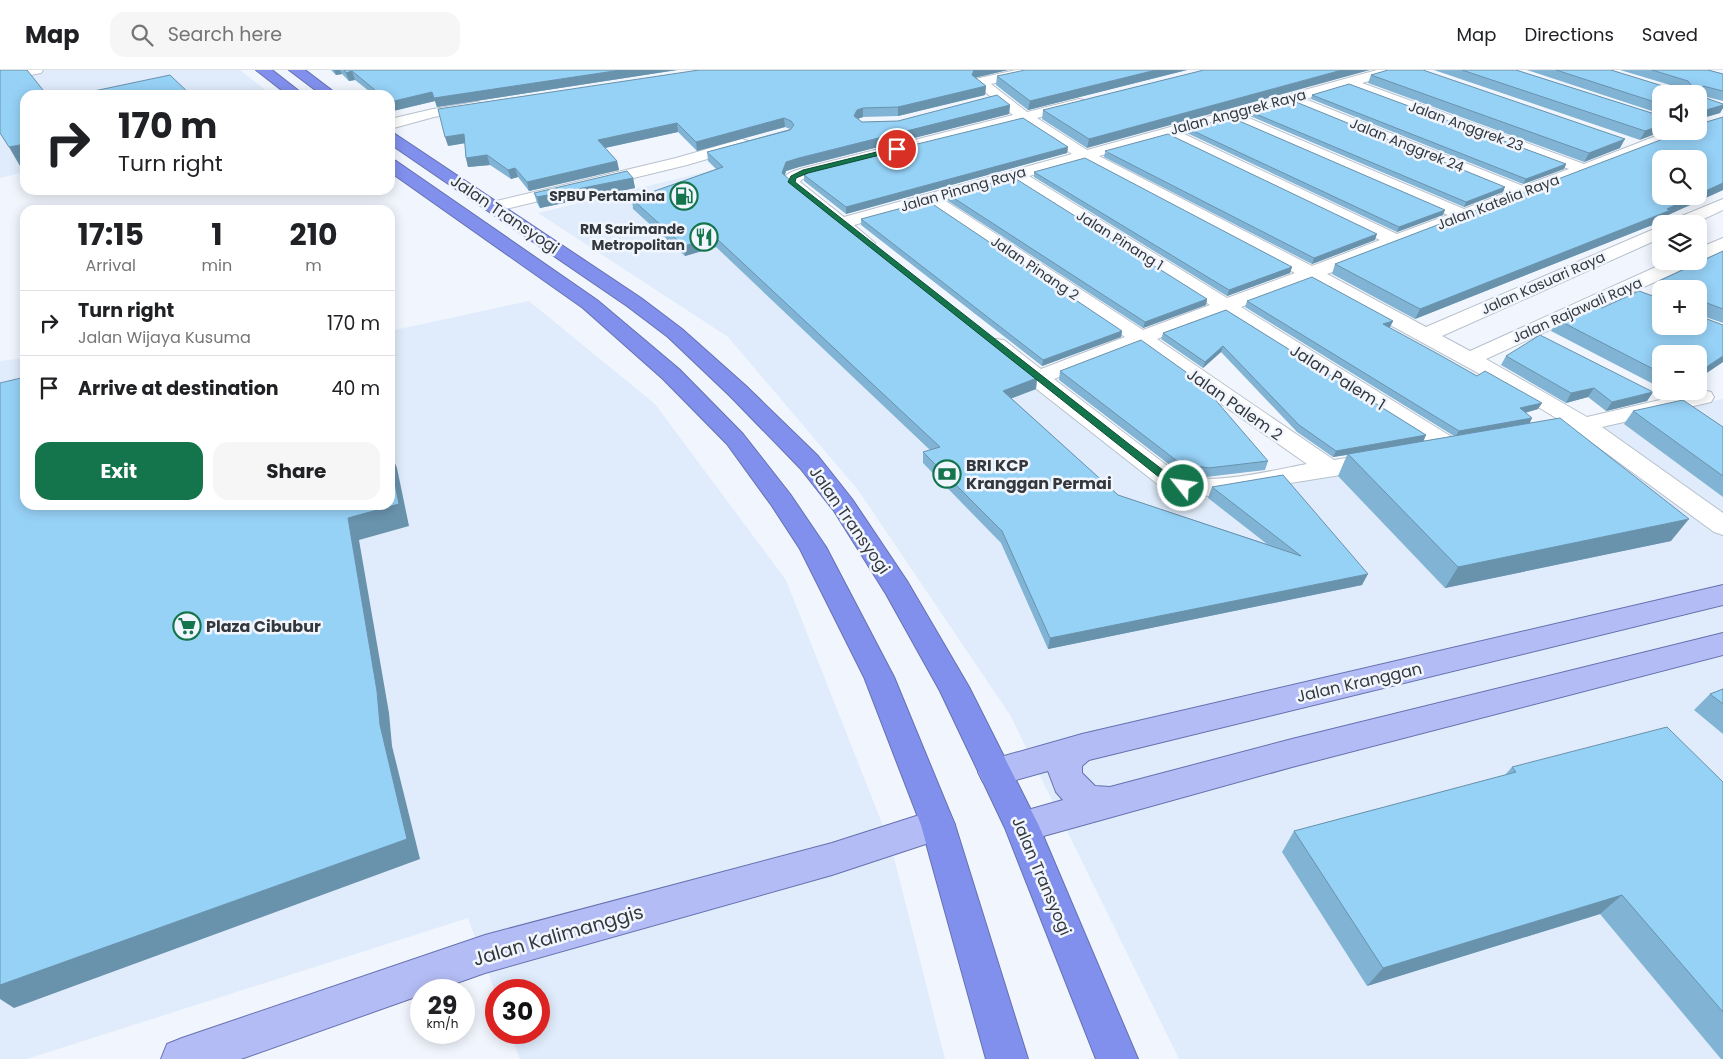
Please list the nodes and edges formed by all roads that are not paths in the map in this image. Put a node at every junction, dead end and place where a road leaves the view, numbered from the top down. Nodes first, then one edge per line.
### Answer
1 (36, 70) edge
2 (263, 70) edge
3 (296, 70) edge
4 (1034, 70) edge
5 (1392, 70) edge
6 (966, 73) edge
7 (0, 77) edge
8 (980, 82) junction
9 (1348, 82) junction
10 (290, 90) edge
11 (324, 90) edge
12 (1002, 97) junction
13 (1291, 98) junction
14 (1090, 100) edge
15 (986, 101) edge
16 (486, 104) edge
17 (1230, 115) junction
18 (1025, 116) junction
19 (395, 123) edge
20 (1168, 132) junction
21 (395, 140) edge
22 (758, 140) edge
23 (1661, 140) edge
24 (1622, 141) edge
25 (1640, 148) junction
26 (1085, 154) junction
27 (395, 168) edge
28 (1583, 169) junction
29 (1014, 174) junction
30 (1522, 192) junction
31 (930, 198) junction
32 (1723, 204) edge
33 (494, 207) junction
34 (1464, 215) junction
35 (1698, 215) edge
36 (841, 223) junction
37 (1652, 235) edge
38 (1396, 240) junction
39 (1723, 244) edge
40 (1707, 251) edge
41 (882, 255) edge
42 (1707, 259) edge
43 (1723, 262) edge
44 (1666, 270) edge
45 (1312, 274) junction
46 (1625, 288) junction
47 (1647, 298) edge
48 (1225, 307) junction
49 (1532, 331) junction
50 (983, 335) edge
51 (1424, 336) junction
52 (1141, 338) junction
53 (1553, 342) edge
54 (1469, 359) junction
55 (1037, 378) junction
56 (1648, 391) edge
57 (1688, 400) edge
58 (1672, 403) junction
59 (1584, 425) junction
60 (1516, 436) edge
61 (1330, 469) junction
62 (1723, 526) edge
63 (1723, 595) edge
64 (1723, 644) edge
65 (1082, 748) junction
66 (996, 772) junction
67 (1107, 802) junction
68 (938, 825) junction
69 (1022, 826) junction
70 (182, 1059) edge
71 (1007, 1059) edge
72 (1117, 1059) edge

1 - 7 street
2 - 10 highway
3 - 11 highway
4 - 8 street
5 - 9 street, Jalan Anggrek Raya
6 - 8 street
8 - 12 street
9 - 13 street, Jalan Anggrek Raya
9 - 28 street, Jalan Anggrek 23
12 - 15 street
12 - 18 street
13 - 17 street, Jalan Anggrek Raya
13 - 30 street, Jalan Anggrek 24
14 - 18 street
16 - 19 street
17 - 20 street, Jalan Anggrek Raya
17 - 34 street
18 - 26 street
18 - 36 street
20 - 26 street, Jalan Anggrek Raya
20 - 38 street
21 - 33 highway, Jalan Transyogi
22 - 33 street
23 - 25 street, Jalan Katelia Raya
24 - 25 street
25 - 28 street, Jalan Katelia Raya
26 - 29 street, Jalan Pinang Raya
26 - 45 street
27 - 68 highway, Jalan Transyogi
28 - 30 street, Jalan Katelia Raya
29 - 31 street, Jalan Pinang Raya
29 - 48 street, Jalan Pinang 1
30 - 34 street, Jalan Katelia Raya
31 - 36 street, Jalan Pinang Raya
31 - 52 street, Jalan Pinang 2
32 - 35 street
33 - 66 highway, Jalan Transyogi
34 - 38 street, Jalan Katelia Raya
36 - 41 street
37 - 51 street, Jalan Kasuari Raya
38 - 45 street, Jalan Katelia Raya
39 - 40 street, Jalan Rajawali Raya
42 - 43 street
44 - 46 street, Jalan Rajawali Raya
45 - 48 street, Jalan Katelia Raya
45 - 51 street
46 - 47 street
46 - 49 street, Jalan Rajawali Raya
48 - 52 street, Jalan Katelia Raya
48 - 61 street, Jalan Palem 1
49 - 53 street
49 - 54 street, Jalan Rajawali Raya
50 - 55 street
51 - 54 street
52 - 55 street, Jalan Katelia Raya
52 - 61 street, Jalan Palem 2
54 - 59 street
55 - 61 street
56 - 58 street
57 - 58 street
58 - 59 street
59 - 60 street
59 - 62 street
63 - 65 main road, Jalan Kranggan
64 - 67 main road
65 - 66 main road, Jalan Kranggan
65 - 67 main road
66 - 69 highway, Jalan Transyogi
67 - 69 main road
68 - 70 main road, Jalan Kalimanggis
68 - 71 highway, Jalan Transyogi
69 - 72 highway, Jalan Transyogi

